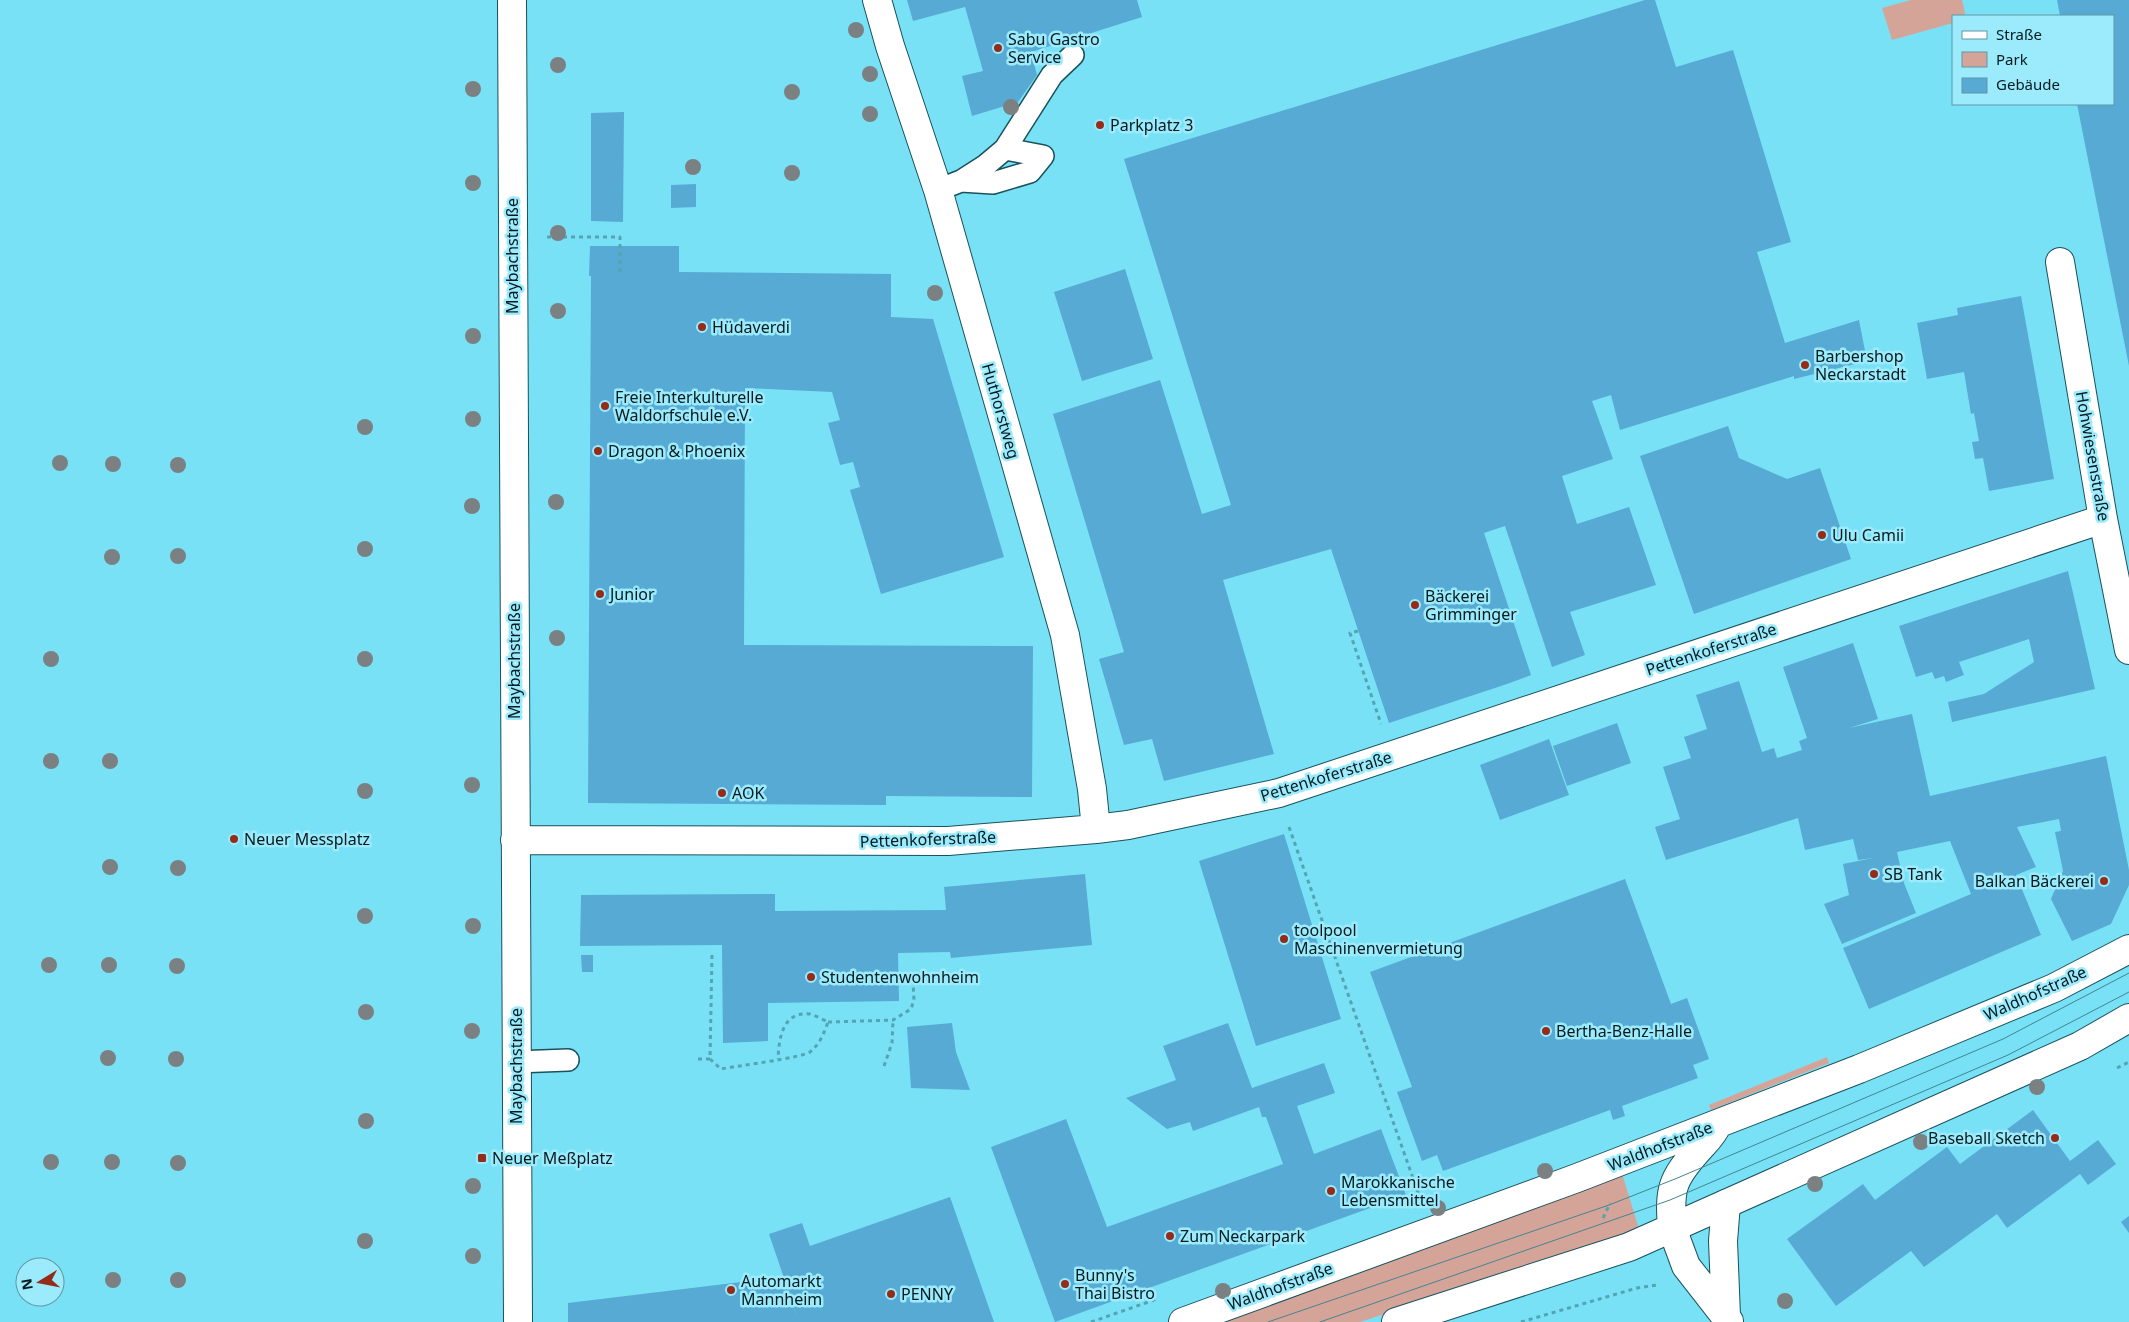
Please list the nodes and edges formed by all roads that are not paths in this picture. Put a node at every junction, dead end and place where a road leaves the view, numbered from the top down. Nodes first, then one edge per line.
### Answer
1 (512, 0) edge
2 (877, 0) edge
3 (1073, 55) dead end
4 (1006, 149) junction
5 (949, 185) junction
6 (2060, 262) dead end
7 (2103, 519) junction
8 (2129, 650) edge
9 (1096, 829) junction
10 (515, 840) junction
11 (2129, 949) edge
12 (2129, 1018) edge
13 (568, 1060) dead end
14 (516, 1062) junction
15 (1718, 1124) junction
16 (1726, 1204) junction
17 (1672, 1228) junction
18 (1728, 1319) edge
19 (518, 1322) edge
20 (1183, 1322) edge
21 (1396, 1322) edge

1 - 10 street, Maybachstraße
2 - 5 street, Huthorstweg
3 - 4 lane
4 - 5 lane
4 - 5 lane
5 - 9 street, Huthorstweg
6 - 7 street, Hohwiesenstraße
7 - 8 street, Hohwiesenstraße
7 - 9 street, Pettenkoferstraße
9 - 10 street, Pettenkoferstraße
10 - 14 street, Maybachstraße
11 - 15 street, Waldhofstraße
12 - 16 street
13 - 14 lane
14 - 19 street, Maybachstraße
15 - 17 street
15 - 20 street, Waldhofstraße
16 - 17 street
16 - 18 street
17 - 18 street
17 - 21 street

